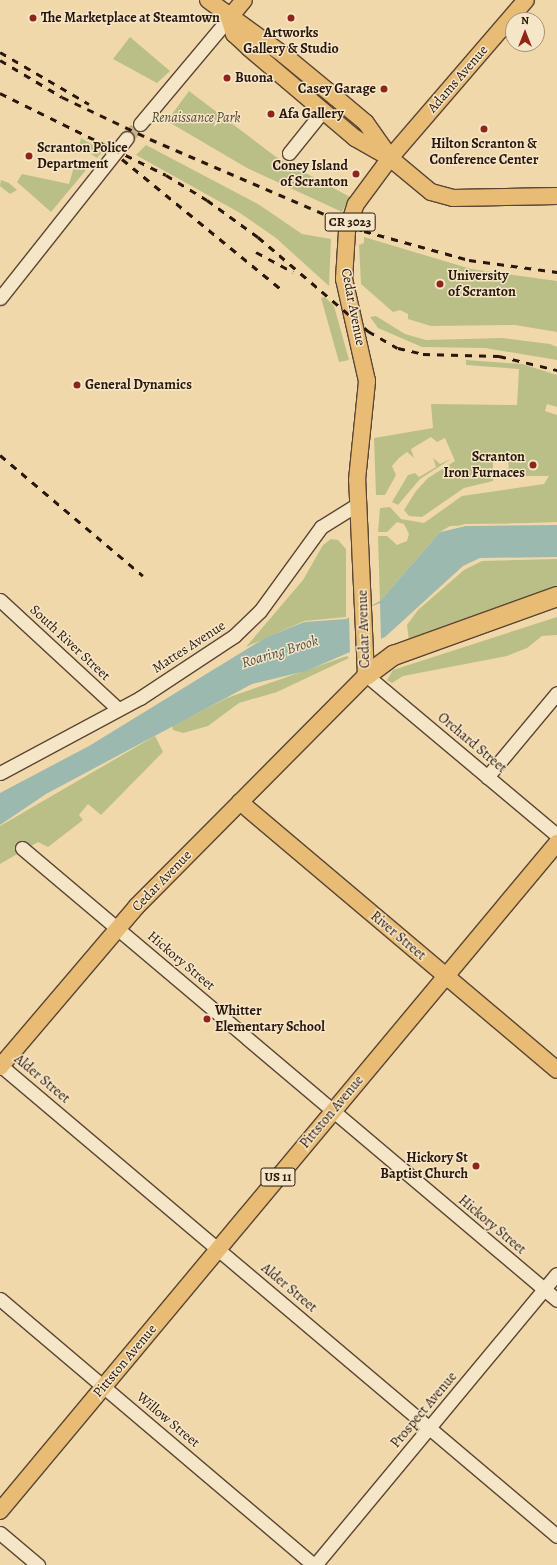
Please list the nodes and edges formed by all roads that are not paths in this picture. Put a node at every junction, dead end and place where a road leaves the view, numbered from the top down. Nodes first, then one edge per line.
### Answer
1 (208, 0) edge
2 (244, 0) edge
3 (526, 0) edge
4 (229, 18) junction
5 (322, 112) dead end
6 (140, 124) tunnel mouth
7 (127, 138) tunnel mouth
8 (289, 154) dead end
9 (390, 158) junction
10 (557, 196) edge
11 (0, 298) edge
12 (358, 504) junction
13 (557, 596) edge
14 (0, 600) edge
15 (557, 606) edge
16 (366, 675) junction
17 (557, 693) edge
18 (118, 709) junction
19 (0, 773) edge
20 (487, 777) junction
21 (240, 802) junction
22 (557, 836) edge
23 (557, 843) edge
24 (22, 848) dead end
25 (117, 928) junction
26 (446, 976) junction
27 (0, 1066) edge
28 (557, 1070) edge
29 (334, 1110) junction
30 (218, 1249) junction
31 (557, 1274) edge
32 (544, 1289) junction
33 (0, 1299) edge
34 (557, 1300) edge
35 (104, 1386) junction
36 (430, 1428) junction
37 (0, 1511) edge
38 (0, 1533) edge
39 (557, 1536) edge
40 (38, 1565) edge
41 (314, 1565) edge

1 - 4 main road
2 - 4 main road
3 - 9 main road, Adams Avenue
4 - 6 street
4 - 9 main road
5 - 8 street
7 - 11 street
9 - 10 main road
9 - 12 main road, Cedar Avenue / CR 3023
12 - 16 main road, Cedar Avenue
12 - 18 street, Mattes Avenue
13 - 16 highway
14 - 18 street, South River Street
15 - 16 highway
16 - 20 street, Orchard Street
16 - 21 main road, Cedar Avenue
17 - 20 street
18 - 19 street, Mattes Avenue
20 - 22 street, Orchard Street
21 - 25 main road, Cedar Avenue
21 - 26 main road, River Street
23 - 26 main road, Pittston Avenue / US 11
24 - 25 street, Hickory Street
25 - 27 main road, Cedar Avenue
25 - 29 street, Hickory Street
26 - 28 main road, River Street
26 - 29 main road, Pittston Avenue / US 11
27 - 30 street, Alder Street
29 - 30 main road, Pittston Avenue / US 11
29 - 32 street, Hickory Street
30 - 35 main road, Pittston Avenue / US 11
30 - 36 street, Alder Street
31 - 32 street, Prospect Avenue
32 - 34 street, Hickory Street
32 - 36 street, Prospect Avenue
33 - 35 street, Willow Street
35 - 37 main road, Pittston Avenue / US 11
35 - 41 street, Willow Street
36 - 39 street, Alder Street
36 - 41 street, Prospect Avenue
38 - 40 street

